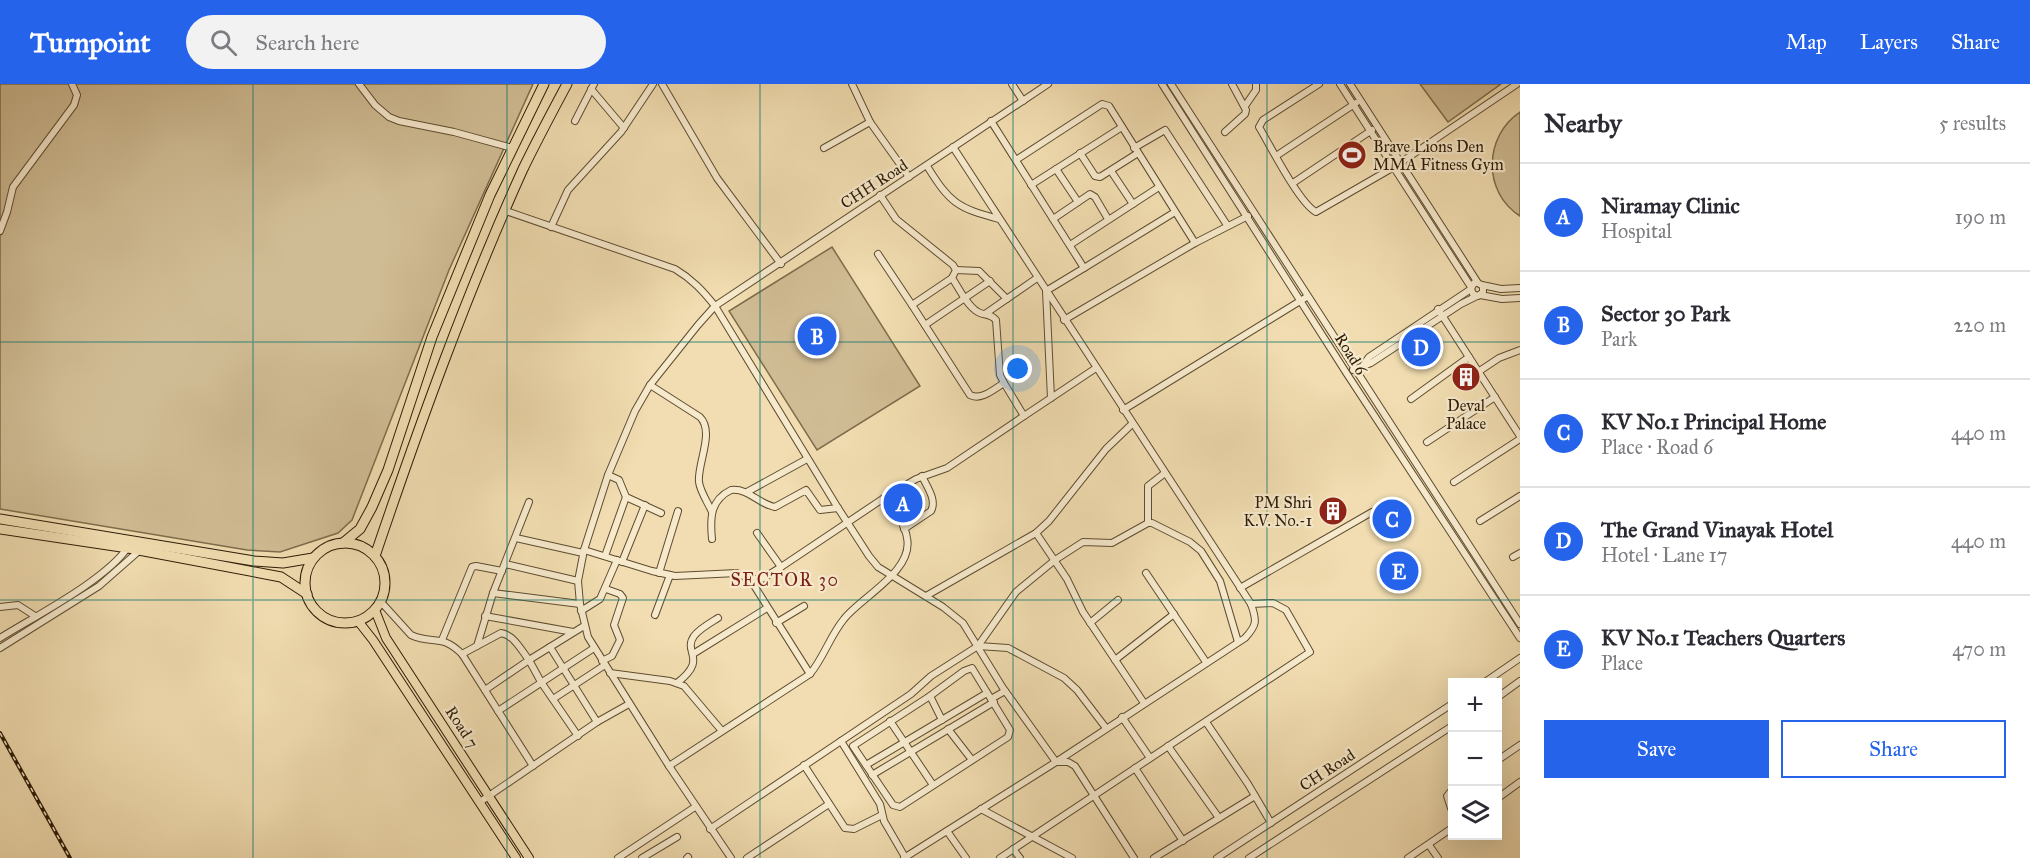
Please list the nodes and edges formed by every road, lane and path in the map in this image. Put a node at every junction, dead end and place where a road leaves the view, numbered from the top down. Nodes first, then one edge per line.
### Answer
1 (72, 84) edge
2 (359, 84) edge
3 (544, 84) edge
4 (567, 84) edge
5 (653, 84) edge
6 (662, 84) edge
7 (852, 84) edge
8 (1012, 84) edge
9 (1048, 84) edge
10 (1162, 84) edge
11 (1171, 84) edge
12 (1232, 84) edge
13 (1256, 84) edge
14 (1319, 84) edge
15 (1340, 84) edge
16 (1350, 84) edge
17 (1517, 84) edge
18 (593, 87) edge
19 (1023, 101) junction
20 (1360, 101) junction
21 (1354, 105) junction
22 (1245, 106) junction
23 (575, 121) dead end
24 (991, 121) junction
25 (870, 122) junction
26 (1122, 127) junction
27 (1377, 127) junction
28 (624, 128) junction
29 (1371, 131) junction
30 (1225, 132) dead end
31 (953, 147) junction
32 (512, 148) junction
33 (824, 148) dead end
34 (1136, 151) junction
35 (1080, 153) junction
36 (1276, 156) junction
37 (1016, 159) junction
38 (1400, 162) junction
39 (927, 165) junction
40 (1394, 167) junction
41 (1056, 169) junction
42 (1110, 171) junction
43 (909, 177) junction
44 (1293, 183) junction
45 (1032, 185) junction
46 (1160, 187) junction
47 (880, 195) junction
48 (1078, 202) junction
49 (1133, 204) junction
50 (506, 211) junction
51 (1175, 212) junction
52 (1248, 216) junction
53 (999, 219) junction
54 (1053, 219) junction
55 (1108, 219) junction
56 (1227, 225) junction
57 (551, 226) junction
58 (0, 231) edge
59 (1195, 243) junction
60 (1070, 245) junction
61 (878, 254) dead end
62 (781, 264) junction
63 (1084, 268) junction
64 (956, 270) junction
65 (952, 278) junction
66 (1037, 278) junction
67 (990, 281) junction
68 (1480, 284) junction
69 (1471, 287) junction
70 (1520, 288) edge
71 (1046, 291) junction
72 (1479, 295) junction
73 (966, 297) junction
74 (1305, 298) junction
75 (1520, 298) edge
76 (1007, 299) junction
77 (912, 305) junction
78 (715, 306) junction
79 (1438, 309) junction
80 (985, 314) junction
81 (1443, 315) junction
82 (1064, 320) junction
83 (925, 325) junction
84 (1519, 351) edge
85 (1469, 357) junction
86 (1363, 364) junction
87 (1096, 368) junction
88 (1355, 369) junction
89 (1478, 372) junction
90 (1347, 374) junction
91 (1004, 383) junction
92 (650, 385) junction
93 (1495, 397) junction
94 (1051, 398) junction
95 (1411, 399) dead end
96 (1123, 410) junction
97 (1024, 416) junction
98 (1132, 424) junction
99 (1520, 438) edge
100 (1427, 441) dead end
101 (807, 459) junction
102 (1165, 473) junction
103 (608, 475) junction
104 (922, 476) junction
105 (1454, 482) dead end
106 (747, 492) junction
107 (1520, 496) edge
108 (626, 497) junction
109 (884, 498) junction
110 (529, 502) dead end
111 (645, 505) junction
112 (838, 508) junction
113 (678, 511) dead end
114 (712, 512) junction
115 (1372, 512) dead end
116 (661, 513) dead end
117 (0, 519) edge
118 (1480, 521) dead end
119 (847, 523) junction
120 (1148, 523) junction
121 (0, 529) edge
122 (904, 529) junction
123 (758, 533) dead end
124 (1036, 533) junction
125 (516, 538) junction
126 (712, 539) dead end
127 (343, 543) junction
128 (129, 545) junction
129 (140, 547) junction
130 (583, 551) junction
131 (1520, 553) edge
132 (375, 556) junction
133 (605, 556) junction
134 (1513, 557) dead end
135 (314, 558) junction
136 (1055, 560) junction
137 (620, 561) junction
138 (503, 567) junction
139 (781, 567) junction
140 (659, 573) junction
141 (1146, 573) dead end
142 (670, 575) junction
143 (891, 576) junction
144 (750, 579) junction
145 (578, 581) junction
146 (1240, 588) junction
147 (606, 589) junction
148 (493, 593) junction
149 (307, 594) junction
150 (926, 596) junction
151 (1118, 600) dead end
152 (1251, 604) junction
153 (378, 606) junction
154 (804, 606) dead end
155 (0, 607) edge
156 (581, 608) junction
157 (767, 608) junction
158 (1174, 614) junction
159 (655, 615) dead end
160 (35, 616) junction
161 (485, 616) junction
162 (718, 618) dead end
163 (358, 621) junction
164 (776, 622) junction
165 (1090, 623) junction
166 (1520, 624) edge
167 (584, 626) junction
168 (573, 632) junction
169 (0, 638) edge
170 (1520, 638) edge
171 (442, 640) junction
172 (1238, 642) junction
173 (477, 646) junction
174 (978, 646) junction
175 (550, 647) junction
176 (0, 648) edge
177 (594, 648) junction
178 (462, 654) junction
179 (693, 654) junction
180 (1520, 658) edge
181 (529, 660) junction
182 (1115, 660) junction
183 (1206, 662) junction
184 (604, 663) junction
185 (563, 668) junction
186 (610, 673) junction
187 (810, 674) junction
188 (1491, 678) edge
189 (1520, 681) edge
190 (541, 682) junction
191 (677, 683) junction
192 (574, 686) junction
193 (485, 690) junction
194 (1005, 691) junction
195 (1502, 694) edge
196 (930, 696) junction
197 (990, 698) junction
198 (553, 699) junction
199 (1144, 703) junction
200 (629, 704) junction
201 (1448, 707) edge
202 (498, 711) junction
203 (1122, 717) junction
204 (942, 720) junction
205 (890, 721) junction
206 (597, 722) junction
207 (1206, 722) junction
208 (1106, 728) junction
209 (948, 729) junction
210 (1448, 729) edge
211 (722, 731) junction
212 (578, 736) junction
213 (841, 741) junction
214 (904, 742) junction
215 (1520, 745) edge
216 (1168, 746) junction
217 (911, 752) junction
218 (1502, 757) edge
219 (1150, 758) junction
220 (972, 760) junction
221 (1056, 762) junction
222 (804, 765) junction
223 (533, 766) junction
224 (669, 766) junction
225 (1135, 768) junction
226 (869, 770) junction
227 (861, 774) junction
228 (1520, 782) edge
229 (933, 785) junction
230 (1094, 795) junction
231 (1502, 795) edge
232 (1256, 796) junction
233 (489, 797) junction
234 (480, 802) junction
235 (829, 804) junction
236 (695, 807) junction
237 (981, 809) junction
238 (882, 814) junction
239 (1219, 818) junction
240 (1271, 823) junction
241 (710, 829) junction
242 (947, 831) junction
243 (1448, 831) edge
244 (677, 837) dead end
245 (1032, 837) junction
246 (1183, 841) junction
247 (1429, 845) junction
248 (633, 847) junction
249 (1013, 849) junction
250 (516, 858) edge
251 (529, 858) edge
252 (618, 858) edge
253 (642, 858) edge
254 (731, 858) edge
255 (747, 858) edge
256 (904, 858) edge
257 (966, 858) edge
258 (1000, 858) edge
259 (1020, 858) edge
260 (1072, 858) edge
261 (1134, 858) edge
262 (1154, 858) edge
263 (1217, 858) edge
264 (1248, 858) edge
265 (1408, 858) edge
266 (1438, 858) edge

1 - 58 street
2 - 32 street
3 - 32 highway
4 - 50 highway
5 - 28 street
6 - 62 street
7 - 25 street
8 - 19 street
9 - 19 street, CHH Road
10 - 52 street, Road 6
11 - 74 street, Road 6
12 - 22 street
13 - 22 street
14 - 36 street
15 - 21 street
16 - 20 street
17 - 38 street
18 - 23 street
18 - 28 street
19 - 24 street, CHH Road
20 - 21 street
20 - 27 street
21 - 29 street
21 - 36 street
22 - 30 street
24 - 31 street, CHH Road
24 - 37 street
25 - 33 street
25 - 43 street
26 - 34 street
26 - 35 street
26 - 37 street
27 - 29 street
27 - 38 street
28 - 57 street
29 - 40 street
29 - 44 street
31 - 39 street, CHH Road
31 - 53 street
32 - 127 highway
34 - 42 street
34 - 46 street
34 - 56 street
35 - 41 street
35 - 42 street
36 - 44 street
37 - 45 street
38 - 40 street
38 - 68 street
39 - 43 street, CHH Road
39 - 53 street
40 - 44 street
40 - 69 street
41 - 45 street
41 - 48 street
42 - 49 street
43 - 47 street, CHH Road
45 - 54 street
46 - 49 street
46 - 51 street
47 - 62 street, CHH Road
47 - 64 street
48 - 54 street
48 - 55 street
49 - 55 street
50 - 57 street
50 - 132 highway
51 - 59 street
51 - 63 street
52 - 56 street
52 - 74 street, Road 6
53 - 66 street
54 - 60 street
55 - 60 street
56 - 59 street
57 - 78 street
59 - 82 street
60 - 63 street
61 - 77 street
62 - 78 street, CHH Road
63 - 71 street
64 - 65 street
64 - 67 street
65 - 73 street
65 - 77 street
66 - 71 street
66 - 76 street
67 - 73 street
67 - 76 street
68 - 69 street
68 - 70 street
68 - 72 street
69 - 72 street
69 - 79 street
71 - 82 street
71 - 94 street
72 - 75 street
72 - 81 street
73 - 80 street
73 - 83 street
74 - 88 street, Road 6
74 - 90 street, Road 6
74 - 96 street
76 - 80 street
77 - 83 street
78 - 92 street, CHH Road
78 - 101 street
79 - 81 street
79 - 86 street
80 - 91 street
81 - 85 street
81 - 86 street
82 - 87 street
83 - 91 street
84 - 89 street
85 - 89 street
85 - 95 street
86 - 88 street
87 - 94 street
87 - 96 street
88 - 90 street
88 - 166 street, Road 6
89 - 93 street
90 - 170 street, Road 6
91 - 97 street
92 - 103 street, CHH Road
92 - 114 street
93 - 99 street
93 - 100 street
94 - 97 street
96 - 98 street
97 - 104 street
98 - 102 street
98 - 124 street
99 - 105 street
101 - 106 street
101 - 112 street
102 - 120 street
102 - 146 street
103 - 108 street
103 - 130 street, CHH Road
104 - 109 street
104 - 122 street
106 - 112 street
106 - 114 street
107 - 118 street
108 - 111 street
108 - 133 street
109 - 119 street
109 - 122 street
110 - 125 street
111 - 116 street
111 - 137 street
112 - 119 street
113 - 140 street
114 - 126 street
115 - 146 street
117 - 128 highway
119 - 139 street
119 - 143 street
120 - 136 street
120 - 172 street
121 - 128 highway
122 - 143 street
123 - 139 street
124 - 136 street
124 - 150 street
125 - 130 street
125 - 138 street
127 - 132 highway
127 - 135 highway
128 - 129 highway
128 - 160 street
129 - 135 highway
129 - 149 highway
129 - 176 street
130 - 133 street
130 - 145 street, CHH Road
131 - 134 street
132 - 153 highway
133 - 137 street
135 - 149 highway
136 - 165 street
136 - 174 street
137 - 140 street
137 - 147 street
138 - 145 street
138 - 148 street
138 - 171 street
139 - 144 street
140 - 142 street
141 - 158 street
142 - 144 street
142 - 159 street
143 - 150 street
143 - 187 street
144 - 157 street
145 - 156 street, CHH Road
146 - 152 street
147 - 156 street
147 - 184 street
148 - 156 street
148 - 161 street
149 - 163 highway
150 - 174 street
151 - 165 street
152 - 172 street
152 - 207 street
153 - 163 highway
153 - 171 street
153 - 233 main road, Road 7
154 - 164 street
155 - 160 street
156 - 167 street, CHH Road
157 - 164 street
157 - 179 street
158 - 182 street
158 - 183 street
160 - 169 street
161 - 168 street
161 - 173 street
162 - 179 street
163 - 234 main road, Road 7
164 - 187 street
165 - 182 street
167 - 168 street
167 - 177 street, CHH Road
168 - 175 street
171 - 178 street
172 - 183 street
173 - 178 street
173 - 181 street
174 - 194 street
174 - 208 street
174 - 213 street
175 - 181 street
175 - 185 street
177 - 184 street, CHH Road
177 - 185 street
178 - 193 street
179 - 191 street
180 - 188 street
181 - 190 street
181 - 193 street
182 - 199 street
183 - 199 street
184 - 186 street, CHH Road
184 - 192 street
185 - 190 street
185 - 192 street
186 - 191 street
186 - 200 street, CHH Road
187 - 211 street
189 - 195 street
190 - 198 street
190 - 202 street
191 - 211 street
192 - 198 street
192 - 206 street
193 - 202 street
194 - 197 street
194 - 221 street
196 - 197 street
196 - 204 street
196 - 205 street
197 - 204 street
197 - 209 street
197 - 220 street
198 - 212 street
199 - 203 street
200 - 206 street
200 - 224 street, CHH Road
201 - 240 street, CH Road
202 - 223 street
203 - 208 street
203 - 219 street
204 - 214 street
205 - 214 street
205 - 226 street
206 - 212 street
207 - 216 street
207 - 232 street
208 - 221 street
209 - 217 street
209 - 220 street
210 - 264 street, CH Road
211 - 224 street
212 - 223 street
213 - 222 street
213 - 227 street
214 - 217 street
214 - 226 street
215 - 218 street
216 - 219 street
216 - 239 street
217 - 226 street
217 - 229 street
219 - 225 street
220 - 229 street
221 - 230 street
221 - 237 street
222 - 235 street
222 - 241 street
223 - 233 street
224 - 236 street, CHH Road
225 - 230 street
225 - 246 street
226 - 227 street
226 - 229 street
227 - 238 street
228 - 231 street
230 - 245 street
230 - 261 street
232 - 239 street
232 - 240 street
233 - 234 street
233 - 251 main road, Road 7
234 - 250 main road, Road 7
235 - 238 street
235 - 255 street
236 - 241 street, CHH Road
236 - 248 street
237 - 242 street
237 - 245 street
238 - 256 street
239 - 246 street
240 - 263 street, CH Road
241 - 254 street, CHH Road
242 - 256 street
242 - 257 street
243 - 247 street
244 - 253 street
245 - 249 street
245 - 260 street
246 - 262 street
247 - 265 street
247 - 266 street
248 - 252 street
248 - 253 street
249 - 258 street
249 - 259 street

